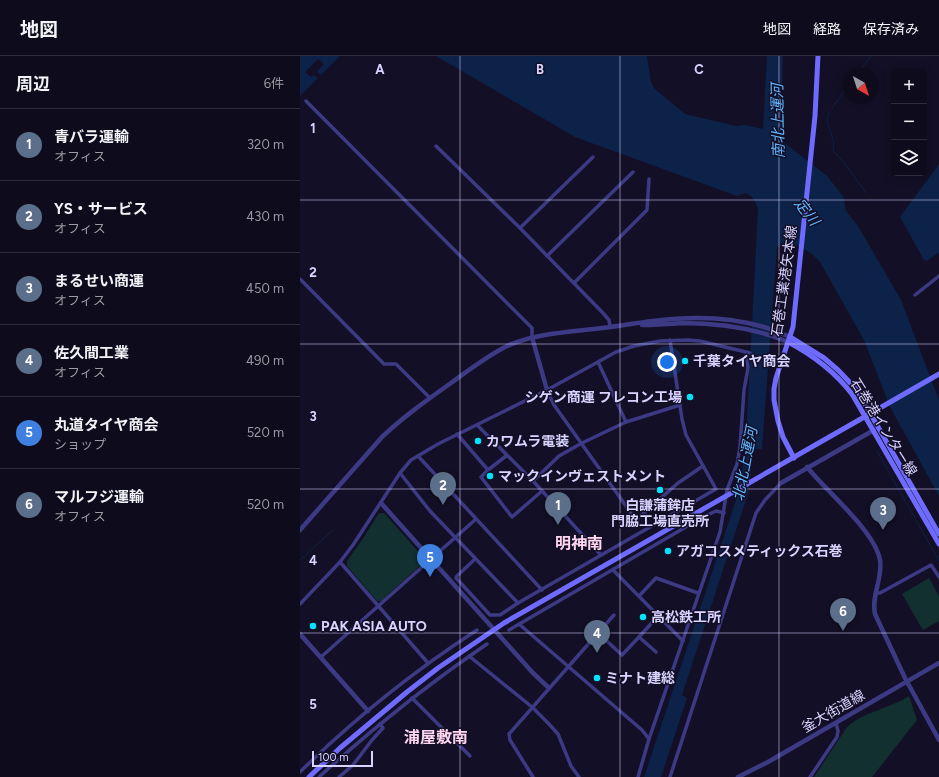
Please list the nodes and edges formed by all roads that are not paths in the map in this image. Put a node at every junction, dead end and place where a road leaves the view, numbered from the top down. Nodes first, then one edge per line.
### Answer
1 (818, 56) edge
2 (306, 101) dead end
3 (436, 146) dead end
4 (593, 157) dead end
5 (633, 172) dead end
6 (649, 179) dead end
7 (520, 228) junction
8 (547, 256) junction
9 (939, 276) edge
10 (300, 279) edge
11 (574, 283) junction
12 (915, 295) dead end
13 (631, 324) junction
14 (610, 327) junction
15 (532, 337) junction
16 (789, 339) junction
17 (670, 340) junction
18 (598, 362) junction
19 (939, 374) edge
20 (547, 390) junction
21 (430, 398) junction
22 (680, 404) junction
23 (626, 422) junction
24 (477, 425) junction
25 (874, 430) junction
26 (457, 434) junction
27 (582, 443) junction
28 (418, 456) junction
29 (506, 456) junction
30 (794, 458) junction
31 (703, 466) junction
32 (807, 467) junction
33 (488, 470) junction
34 (400, 473) junction
35 (533, 481) junction
36 (781, 483) joint
37 (542, 492) junction
38 (726, 496) junction
39 (381, 503) junction
40 (724, 513) junction
41 (476, 519) junction
42 (300, 530) edge
43 (939, 534) edge
44 (455, 537) junction
45 (939, 544) edge
46 (601, 556) junction
47 (431, 558) junction
48 (476, 559) junction
49 (340, 562) junction
50 (613, 570) junction
51 (937, 571) edge
52 (939, 577) edge
53 (542, 590) junction
54 (698, 593) junction
55 (876, 593) junction
56 (639, 596) junction
57 (518, 603) junction
58 (300, 604) edge
59 (379, 606) junction
60 (614, 616) dead end
61 (658, 616) junction
62 (519, 624) junction
63 (477, 630) dead end
64 (495, 630) junction
65 (509, 630) dead end
66 (598, 633) junction
67 (300, 634) edge
68 (639, 637) junction
69 (682, 641) junction
70 (487, 644) dead end
71 (656, 652) dead end
72 (470, 656) junction
73 (321, 657) junction
74 (428, 663) junction
75 (939, 663) edge
76 (568, 666) junction
77 (907, 682) junction
78 (549, 688) junction
79 (412, 698) junction
80 (532, 707) junction
81 (368, 711) junction
82 (836, 723) junction
83 (380, 724) junction
84 (649, 739) junction
85 (939, 740) edge
86 (470, 756) dead end
87 (300, 765) edge
88 (304, 768) junction
89 (300, 772) edge
90 (309, 777) edge
91 (319, 777) edge
92 (339, 777) edge
93 (533, 777) edge
94 (579, 777) edge
95 (638, 777) edge
96 (670, 777) edge
97 (738, 777) edge
98 (810, 777) edge

1 - 16 main road, 石巻工業港矢本線
2 - 15 street
3 - 7 street
4 - 7 street
5 - 8 street
6 - 11 street
7 - 8 street
8 - 11 street
9 - 12 street
10 - 21 street
11 - 14 street
13 - 14 street
13 - 16 street
13 - 16 street
14 - 15 street
15 - 20 street
15 - 21 street
16 - 25 main road, 石巻港インター線
16 - 30 main road, 石巻工業港矢本線
16 - 43 main road, 石巻港インター線
17 - 18 street
17 - 22 street
17 - 38 street
18 - 20 street
18 - 23 street
19 - 30 main road, bridge
20 - 24 street
20 - 27 street
21 - 42 street
22 - 23 street
22 - 31 street
23 - 27 street
24 - 26 street
24 - 29 street
25 - 32 street
25 - 45 main road, 石巻港インター線
26 - 28 street
26 - 33 street
27 - 31 street
27 - 35 street
28 - 34 street
28 - 41 street
29 - 33 street
29 - 35 street
30 - 38 main road
31 - 46 street
32 - 36 street
32 - 55 street
33 - 37 street
34 - 39 street
34 - 44 street
35 - 37 street
36 - 96 street
37 - 46 street
38 - 40 street
38 - 64 main road
39 - 47 street
39 - 49 street
40 - 50 street
40 - 54 street
41 - 44 street
41 - 53 street
44 - 47 street
44 - 48 street
46 - 53 street
47 - 59 street
47 - 64 street
48 - 57 street
48 - 57 street
49 - 58 street
49 - 59 street
50 - 56 street
50 - 62 street
51 - 52 street
51 - 55 street
53 - 57 street
54 - 56 street
54 - 69 street
55 - 77 street
56 - 61 street
59 - 73 street
59 - 74 street
60 - 66 street
61 - 68 street
61 - 69 street
62 - 65 street
62 - 76 street
63 - 74 street
64 - 78 street
64 - 90 main road
66 - 68 street
66 - 76 street
67 - 73 street
68 - 71 street
69 - 84 street
70 - 72 street
72 - 79 street
72 - 80 street
73 - 81 street
74 - 81 street
75 - 77 street, 釜大街道線
76 - 78 street
76 - 84 street
77 - 82 street, 釜大街道線
77 - 85 street
78 - 80 street
79 - 83 street
79 - 86 street
80 - 93 street
80 - 94 street
81 - 88 street
82 - 97 street, 釜大街道線
82 - 98 street
83 - 91 street
83 - 92 street
84 - 95 street
87 - 88 street
88 - 89 street

